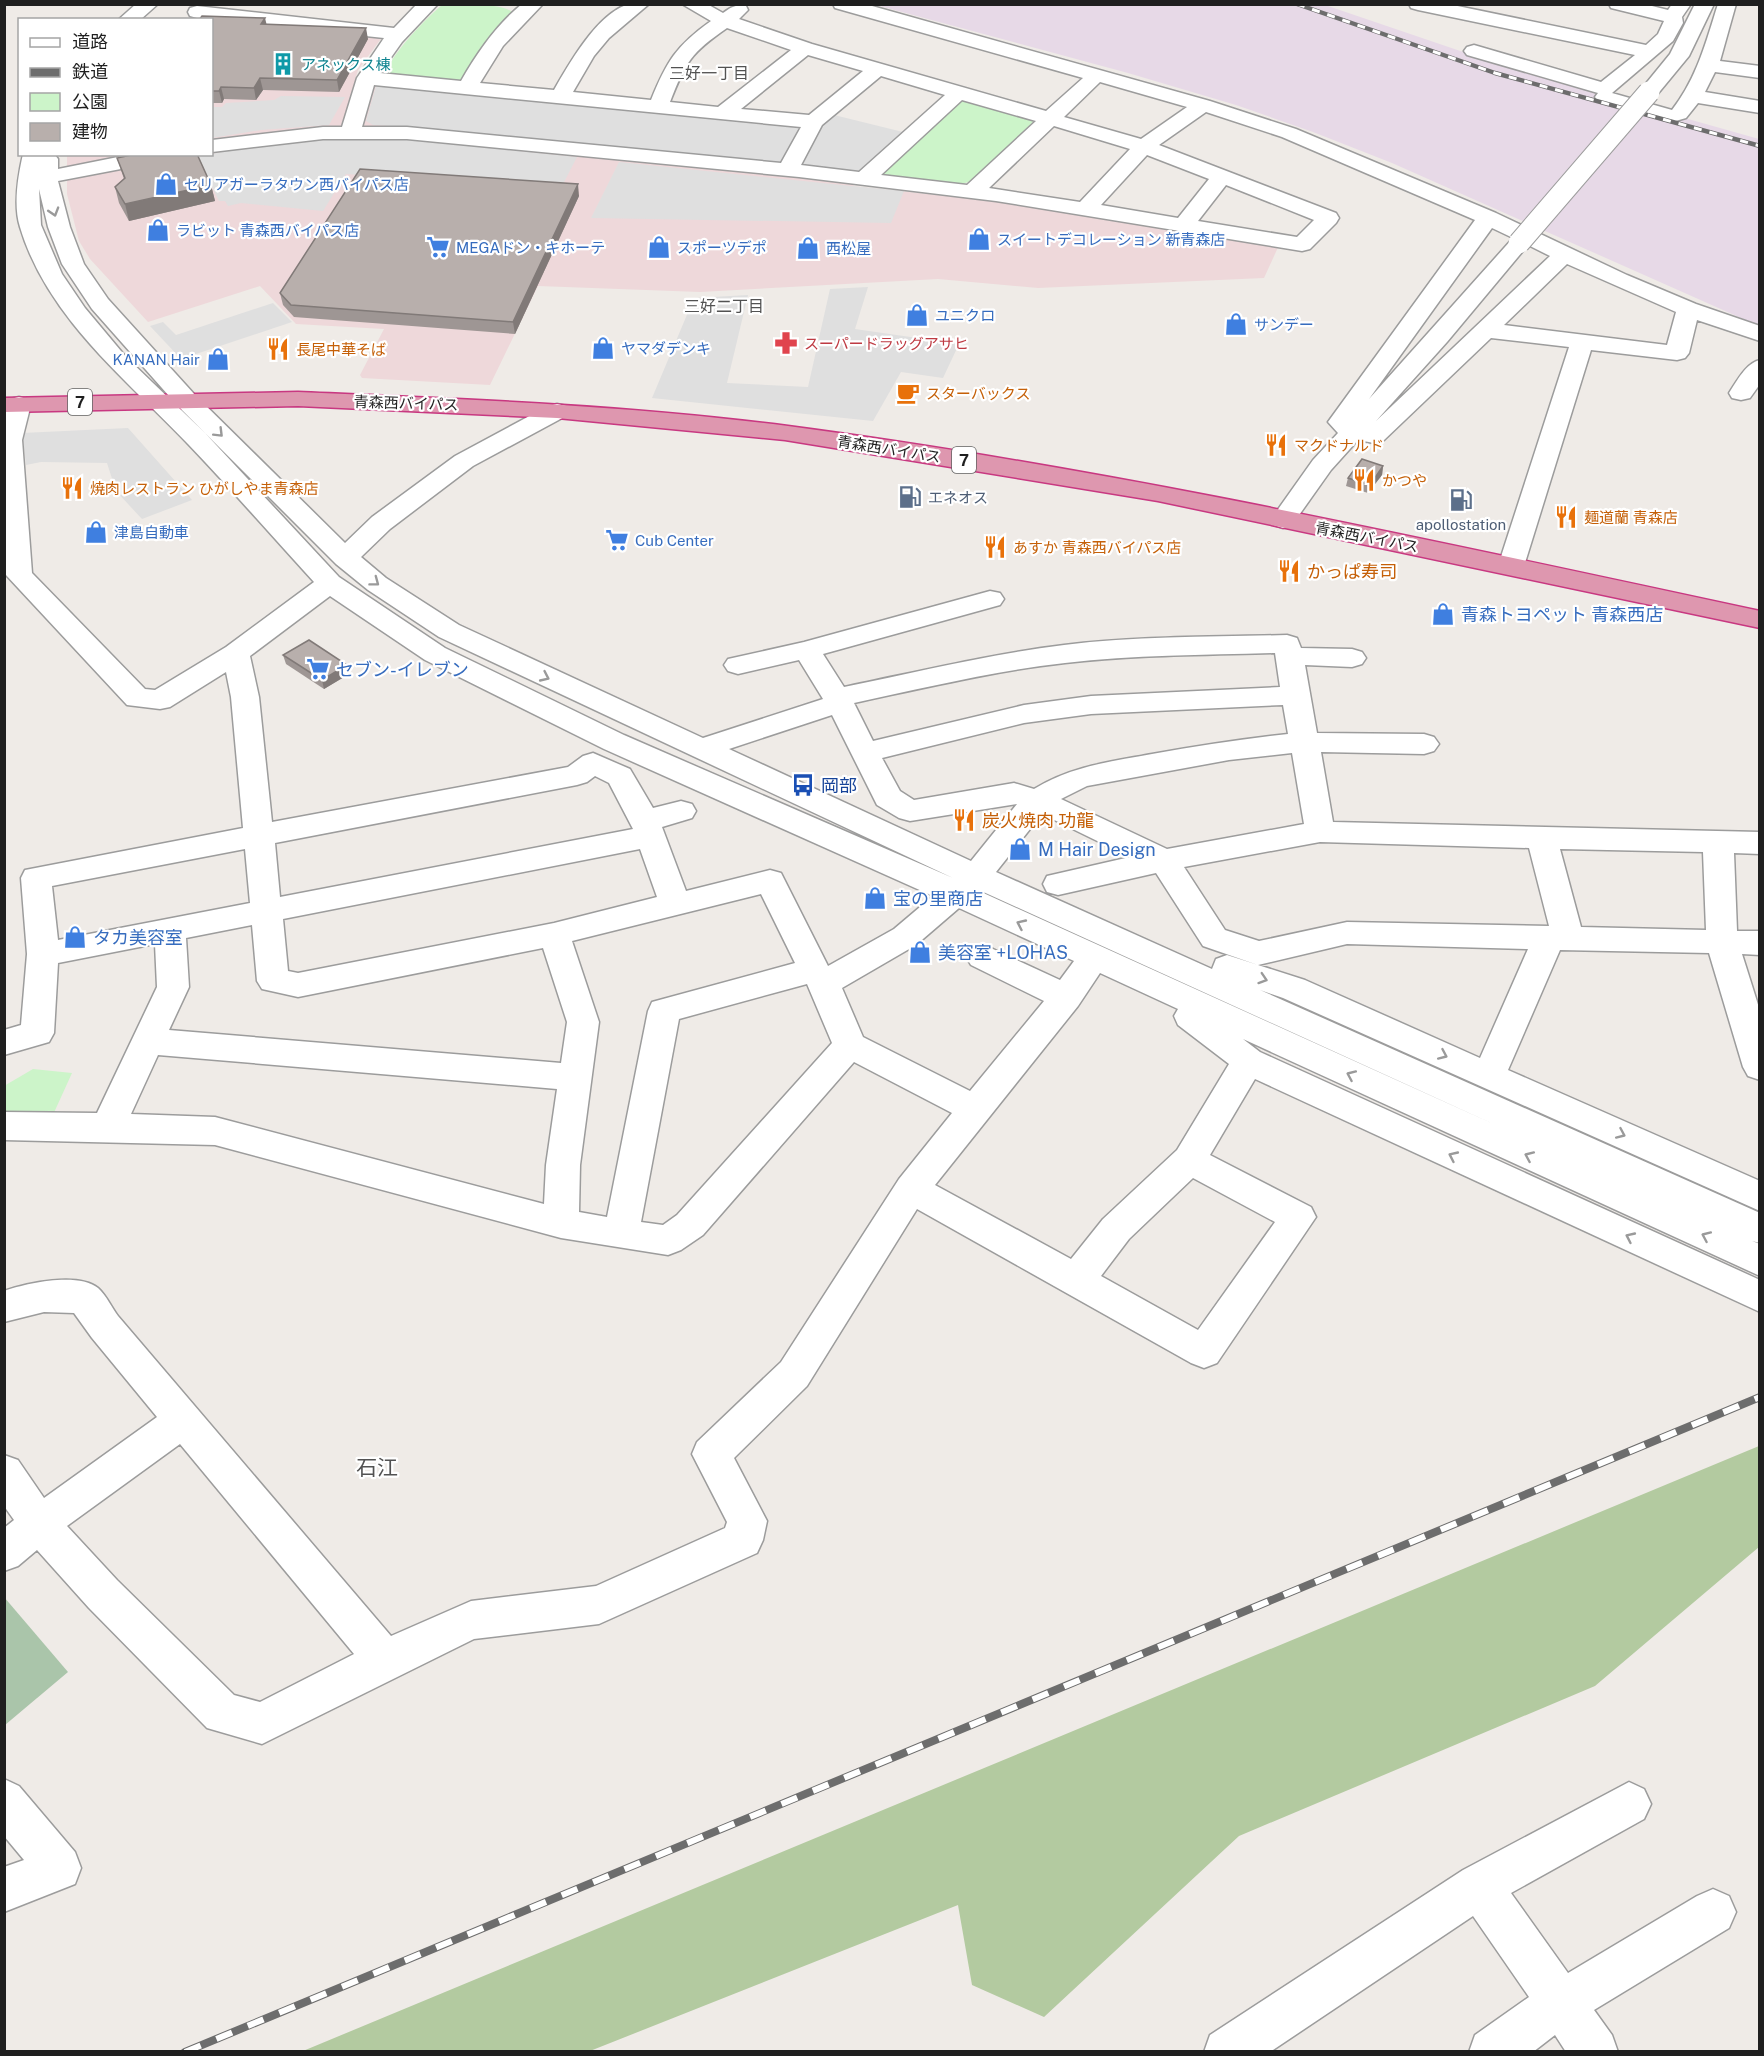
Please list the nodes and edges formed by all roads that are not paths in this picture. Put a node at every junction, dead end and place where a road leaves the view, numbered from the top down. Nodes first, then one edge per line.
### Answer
1 (325, 4) edge
2 (429, 4) edge
3 (500, 4) edge
4 (640, 4) edge
5 (691, 4) edge
6 (748, 4) edge
7 (842, 4) edge
8 (1418, 4) edge
9 (1618, 4) edge
10 (1705, 4) edge
11 (1727, 4) edge
12 (530, 7) edge
13 (154, 11) edge
14 (1678, 11) edge
15 (198, 12) edge
16 (133, 18) edge
17 (723, 20) junction
18 (302, 23) junction
19 (399, 34) junction
20 (805, 48) junction
21 (1474, 51) dead end
22 (1650, 52) junction
23 (1709, 65) junction
24 (876, 70) junction
25 (1760, 72) edge
26 (1097, 75) junction
27 (367, 78) junction
28 (468, 87) junction
29 (1604, 89) junction
30 (958, 93) junction
31 (1693, 96) junction
32 (560, 97) junction
33 (1203, 105) junction
34 (658, 106) junction
35 (1760, 107) edge
36 (724, 112) junction
37 (1050, 119) junction
38 (814, 123) junction
39 (351, 131) junction
40 (213, 146) edge
41 (1144, 146) junction
42 (148, 156) edge
43 (39, 167) edge
44 (788, 170) junction
45 (1222, 176) junction
46 (864, 179) junction
47 (972, 192) junction
48 (1085, 210) junction
49 (1488, 218) junction
50 (1185, 225) junction
51 (1566, 253) junction
52 (1688, 309) junction
53 (1485, 330) junction
54 (1760, 334) edge
55 (1582, 342) junction
56 (1760, 367) edge
57 (1741, 393) dead end
58 (186, 400) junction
59 (156, 401) junction
60 (12, 404) edge
61 (557, 411) junction
62 (1352, 432) junction
63 (1282, 520) junction
64 (345, 558) junction
65 (1511, 566) junction
66 (330, 583) junction
67 (990, 599) dead end
68 (1760, 620) edge
69 (806, 650) junction
70 (236, 653) junction
71 (1290, 656) junction
72 (1352, 658) dead end
73 (738, 665) dead end
74 (1296, 695) junction
75 (838, 701) junction
76 (614, 742) junction
77 (1303, 742) junction
78 (1424, 744) dead end
79 (699, 748) junction
80 (866, 752) junction
81 (593, 763) junction
82 (1037, 800) junction
83 (681, 811) dead end
84 (647, 828) junction
85 (1320, 832) junction
86 (259, 836) junction
87 (1542, 838) junction
88 (1718, 842) junction
89 (1760, 843) edge
90 (1164, 860) junction
91 (1059, 884) dead end
92 (967, 885) junction
93 (675, 904) junction
94 (267, 912) junction
95 (170, 930) junction
96 (554, 934) junction
97 (1319, 938) junction
98 (1559, 938) junction
99 (1126, 942) junction
100 (1722, 942) junction
101 (1760, 943) edge
102 (43, 954) junction
103 (982, 957) dead end
104 (1094, 958) junction
105 (819, 977) junction
106 (1144, 981) junction
107 (1294, 990) junction
108 (1066, 998) junction
109 (147, 1041) junction
110 (4, 1043) edge
111 (850, 1045) junction
112 (1248, 1061) junction
113 (1760, 1067) edge
114 (1489, 1075) junction
115 (574, 1077) junction
116 (975, 1109) junction
117 (4, 1126) edge
118 (108, 1127) junction
119 (1189, 1160) junction
120 (910, 1190) junction
121 (1760, 1197) edge
122 (561, 1223) junction
123 (1760, 1228) edge
124 (621, 1234) junction
125 (1760, 1261) edge
126 (1076, 1280) junction
127 (1760, 1297) edge
128 (4, 1307) edge
129 (183, 1420) junction
130 (4, 1472) edge
131 (39, 1524) junction
132 (4, 1553) edge
133 (385, 1660) junction
134 (4, 1801) edge
135 (1629, 1804) dead end
136 (1479, 1886) junction
137 (4, 1890) edge
138 (1713, 1912) dead end
139 (1561, 2003) junction
140 (1227, 2052) edge
141 (1492, 2052) edge
142 (1595, 2052) edge

1 - 18 street
2 - 19 street
3 - 12 street
4 - 32 street
5 - 17 street
6 - 17 street
7 - 26 street
8 - 22 street
9 - 14 street
10 - 62 street, bridge
11 - 23 street
12 - 28 street
13 - 16 street
14 - 22 street
15 - 18 street
17 - 20 street
17 - 34 street
18 - 19 street
19 - 27 street
20 - 24 street
20 - 36 street
21 - 29 street
22 - 29 street
23 - 25 street
23 - 31 street
24 - 30 street
24 - 38 street
26 - 33 street
26 - 37 street
27 - 28 street
27 - 39 street
28 - 32 street
29 - 31 street
30 - 37 street
30 - 46 street
31 - 35 street
32 - 34 street
33 - 41 street
33 - 49 street
34 - 36 street
36 - 38 street
37 - 41 street
37 - 47 street
38 - 44 street
39 - 40 street
39 - 44 street
41 - 45 street
41 - 48 street
42 - 43 street
43 -> 58 street
43 - 59 street
44 - 46 street
45 - 50 street
45 - 50 street
46 - 47 street
47 - 48 street
48 - 50 street
49 - 51 street
49 - 62 street
51 - 52 street
51 - 53 street
52 - 54 street
52 - 55 street
53 - 55 street
53 - 62 street
55 - 65 street
56 - 57 street
58 - 59 highway, 青森西バイパス / 7
58 - 61 highway, 青森西バイパス / 7
58 -> 64 street
59 - 60 highway, 青森西バイパス / 7
59 - 66 street
60 - 70 street
61 - 63 highway, 青森西バイパス / 7
61 - 64 street
62 - 63 street
63 - 65 highway, 青森西バイパス / 7
64 -> 79 street
65 - 68 highway, 青森西バイパス / 7
66 - 70 street
66 - 76 street
67 - 69 street
69 - 73 street
69 - 75 street
70 - 86 street
71 - 72 street
71 - 74 street
71 - 75 street
74 - 77 street
74 - 80 street
75 - 79 street
75 - 80 street
76 - 81 street
76 - 92 street
77 - 78 street
77 - 82 street
77 - 85 street
79 - 92 street
80 - 82 street
81 - 84 street
81 - 86 street
82 - 90 street
82 - 92 street
83 - 84 street
84 - 93 street
84 - 94 street
85 - 87 street
85 - 90 street
86 - 94 street
86 - 102 street
87 - 88 street
87 - 98 street
88 - 89 street
88 - 100 street
90 - 91 street
90 - 97 street
92 - 99 street
104 -> 92 street
92 - 105 street
93 - 96 street
93 - 105 street
94 - 95 street
94 - 96 street
95 - 102 street
95 - 109 street
96 - 115 street
97 - 98 street
97 - 107 street
98 - 100 street
98 - 114 street
99 -> 107 street
99 - 123 street
100 - 101 street
100 - 113 street
102 - 110 street
103 - 108 street
104 - 106 street
104 - 108 street
105 - 111 street
105 - 124 street
106 - 112 street
125 -> 106 street
107 -> 114 street
108 - 116 street
109 - 115 street
109 - 118 street
111 - 116 street
111 - 124 street
112 - 119 street
127 -> 112 street
114 -> 121 street
115 - 122 street
116 - 120 street
117 - 118 street
118 - 122 street
119 - 126 street
119 - 126 street
120 - 126 street
120 - 133 street
122 - 124 street
128 - 129 street
129 - 131 street
129 - 133 street
130 - 131 street
131 - 132 street
131 - 133 street
134 - 137 street
135 - 136 street
136 - 139 street
136 - 140 street
138 - 139 street
139 - 141 street
139 - 142 street

